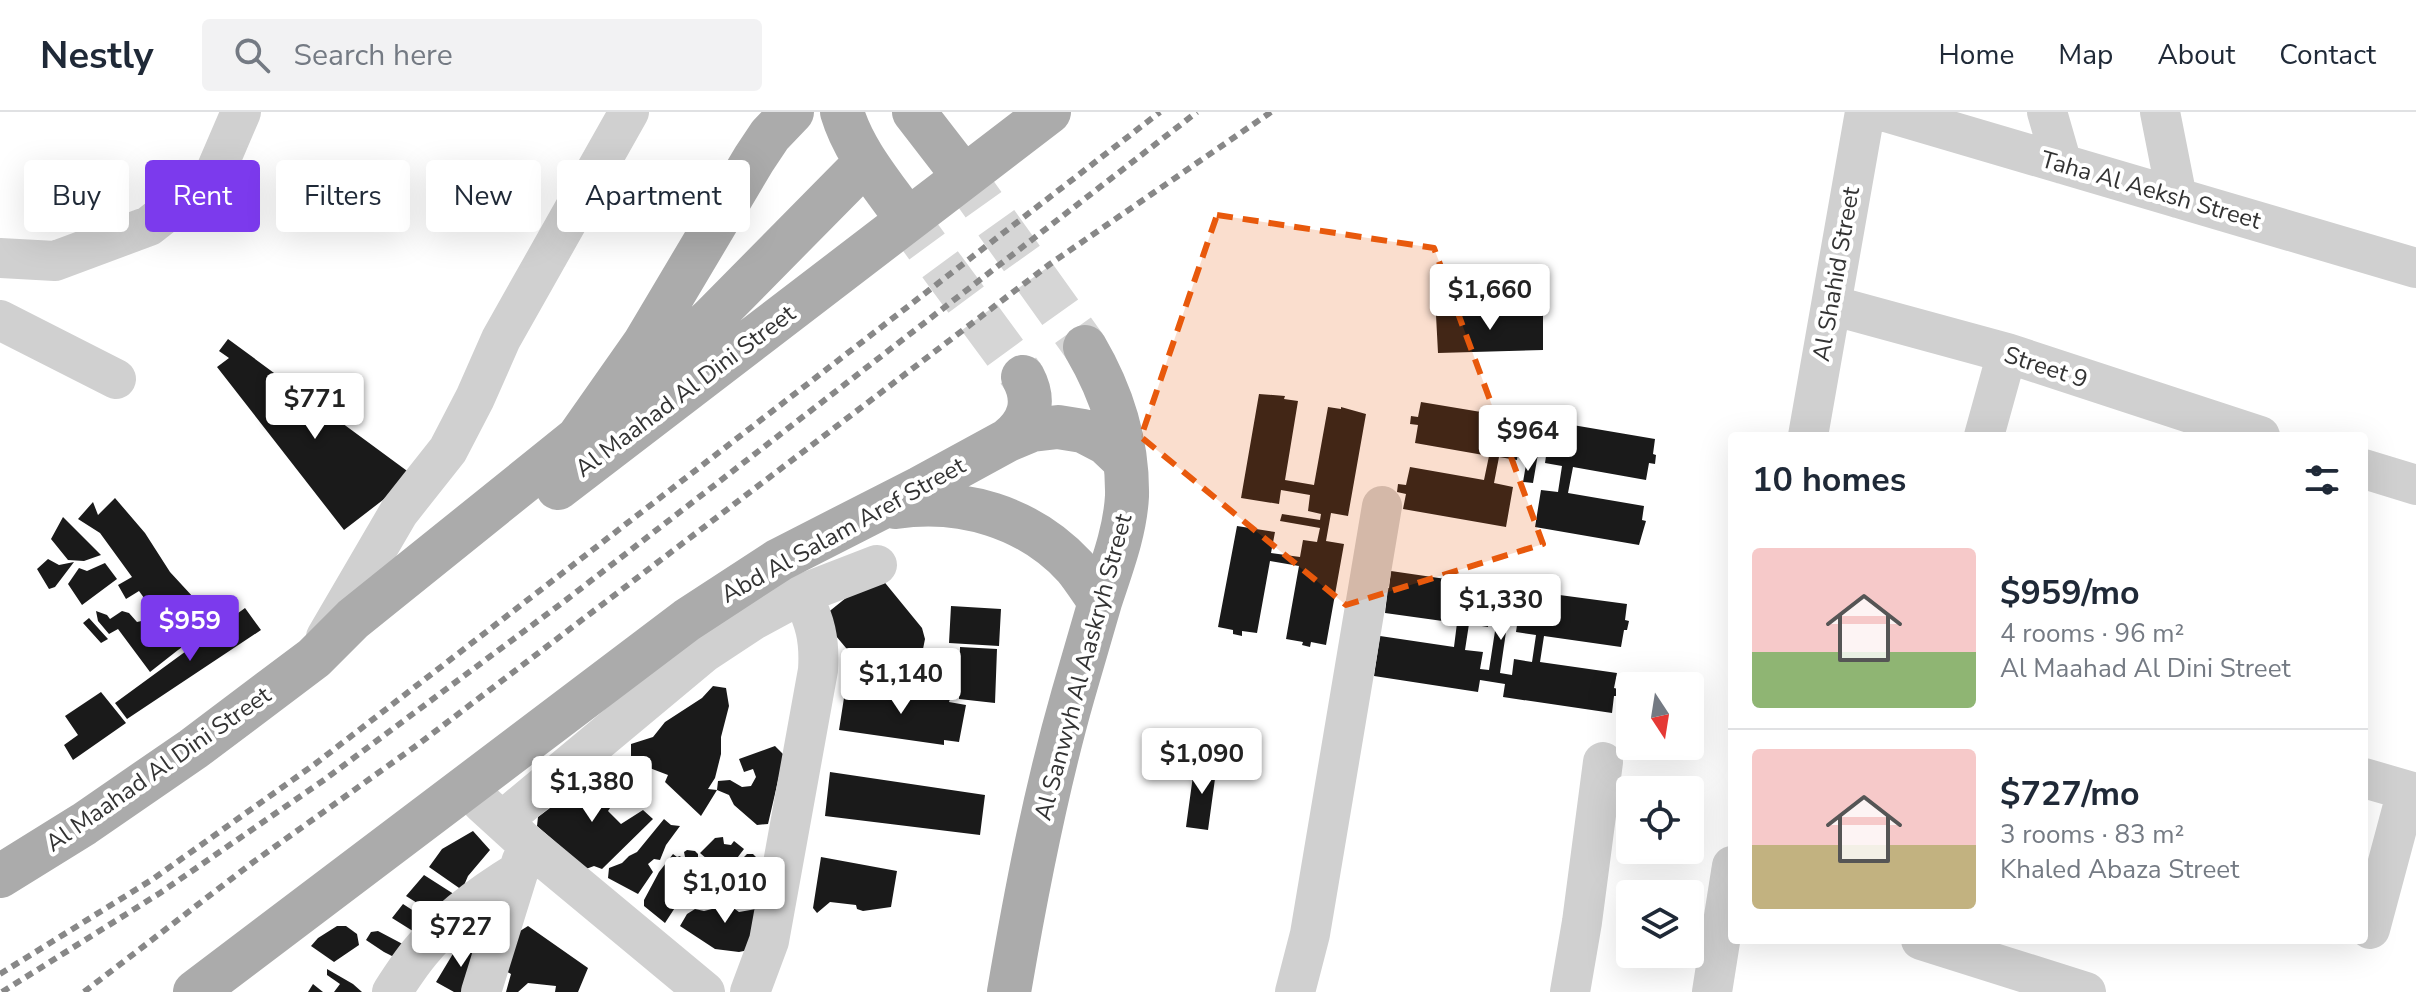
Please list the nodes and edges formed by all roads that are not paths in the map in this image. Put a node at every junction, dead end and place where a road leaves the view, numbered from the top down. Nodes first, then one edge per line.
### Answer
1 (241, 112) edge
2 (629, 112) edge
3 (792, 112) edge
4 (842, 112) edge
5 (1049, 112) edge
6 (1865, 112) edge
7 (1886, 112) edge
8 (2047, 112) edge
9 (2160, 112) edge
10 (930, 116) edge
11 (866, 162) junction
12 (2062, 164) junction
13 (958, 169) tunnel mouth
14 (2177, 198) junction
15 (901, 211) tunnel mouth
16 (0, 258) edge
17 (2416, 268) edge
18 (1831, 305) junction
19 (0, 320) edge
20 (1085, 347) tunnel mouth
21 (2007, 353) junction
22 (1023, 377) tunnel mouth
23 (116, 379) dead end
24 (2196, 426) edge
25 (1809, 432) edge
26 (1985, 432) edge
27 (2234, 432) edge
28 (578, 438) junction
29 (1008, 440) junction
30 (1125, 461) junction
31 (2368, 470) edge
32 (2416, 485) edge
33 (1382, 506) dead end
34 (877, 510) junction
35 (877, 565) dead end
36 (802, 594) junction
37 (1100, 602) junction
38 (314, 658) junction
39 (1603, 762) dead end
40 (2368, 779) edge
41 (465, 788) junction
42 (2412, 792) edge
43 (516, 845) junction
44 (0, 876) edge
45 (1728, 893) edge
46 (2370, 929) dead end
47 (1934, 944) edge
48 (195, 992) edge
49 (392, 992) edge
50 (481, 992) edge
51 (705, 992) edge
52 (750, 992) edge
53 (1009, 992) edge
54 (1295, 992) edge
55 (1570, 992) edge
56 (1712, 992) edge
57 (2086, 992) edge

1 - 16 street
2 - 38 street
3 - 28 main road, Al Maahad Al Dini Street
4 - 11 main road
5 - 38 main road, Al Maahad Al Dini Street
6 - 18 street, Al Shahid Street
7 - 12 street, Taha Al Aeksh Street
8 - 12 street
9 - 14 street
10 - 13 main road
11 - 15 main road
11 - 28 main road
12 - 14 street, Taha Al Aeksh Street
14 - 17 street, Taha Al Aeksh Street
18 - 21 street, Street 9
18 - 25 street, Al Shahid Street
19 - 23 street
20 - 30 main road, Al Sanwyh Al Aaskryh Street
21 - 24 street, Street 9
21 - 26 street
22 - 29 main road
24 - 27 street, Street 9
28 - 38 main road, Al Maahad Al Dini Street
29 - 30 main road, Abd Al Salam Aref Street
29 - 34 main road, Abd Al Salam Aref Street
30 - 37 main road, Al Sanwyh Al Aaskryh Street
31 - 32 street
33 - 54 street
34 - 37 main road
34 - 41 main road, Abd Al Salam Aref Street
35 - 36 street, Abd Al Salam Aref Street
36 - 43 street, Abd Al Salam Aref Street
36 - 52 street
37 - 53 main road, Al Sanwyh Al Aaskryh Street
38 - 44 main road, Al Maahad Al Dini Street
39 - 55 street
40 - 42 street
41 - 43 street
41 - 48 main road, Abd Al Salam Aref Street
42 - 46 street
43 - 49 street, Abd Al Salam Aref Street
43 - 50 street
43 - 51 street
45 - 56 street
47 - 57 street

